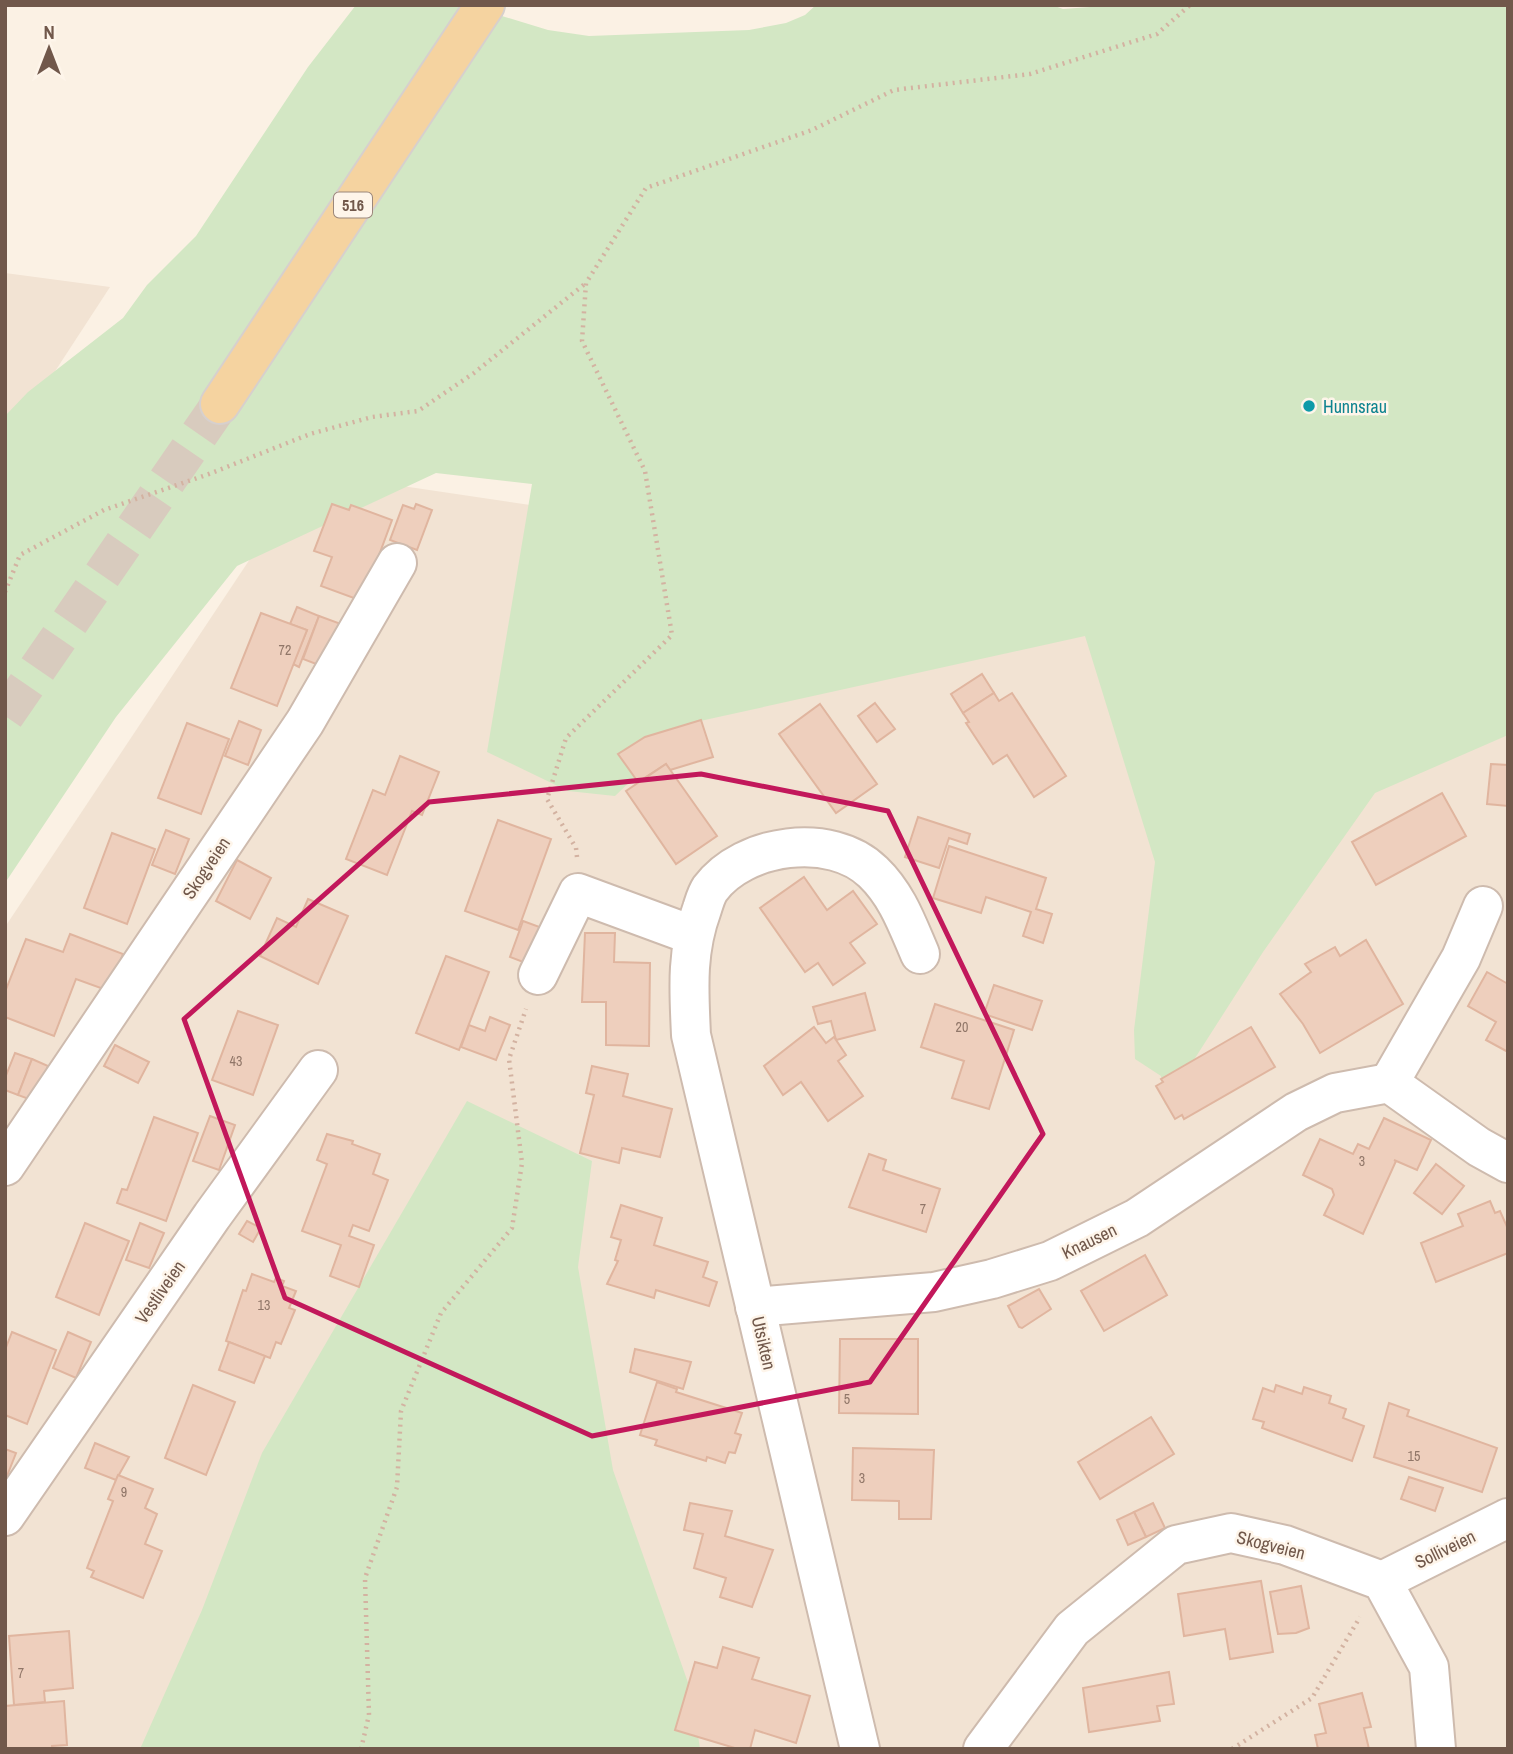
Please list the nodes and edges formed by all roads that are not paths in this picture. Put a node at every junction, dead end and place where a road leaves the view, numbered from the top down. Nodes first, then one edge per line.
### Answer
1 (485, 5) edge
2 (220, 404) tunnel mouth
3 (397, 563) dead end
4 (1483, 906) dead end
5 (692, 935) junction
6 (920, 954) dead end
7 (538, 975) road end
8 (318, 1070) dead end
9 (1389, 1083) junction
10 (1508, 1163) edge
11 (5, 1166) edge
12 (755, 1307) junction
13 (5, 1516) edge
14 (1508, 1518) edge
15 (1382, 1581) junction
16 (860, 1749) edge
17 (982, 1749) edge
18 (1436, 1749) edge

1 - 2 main road, 516
3 - 11 street, Skogveien
4 - 9 street
5 - 6 street, Utsikten
5 - 7 street
5 - 12 street, Utsikten
8 - 13 street, Vestliveien
9 - 10 street
9 - 12 street, Knausen
12 - 16 street, Utsikten
14 - 15 street, Solliveien
15 - 17 street, Skogveien
15 - 18 street

